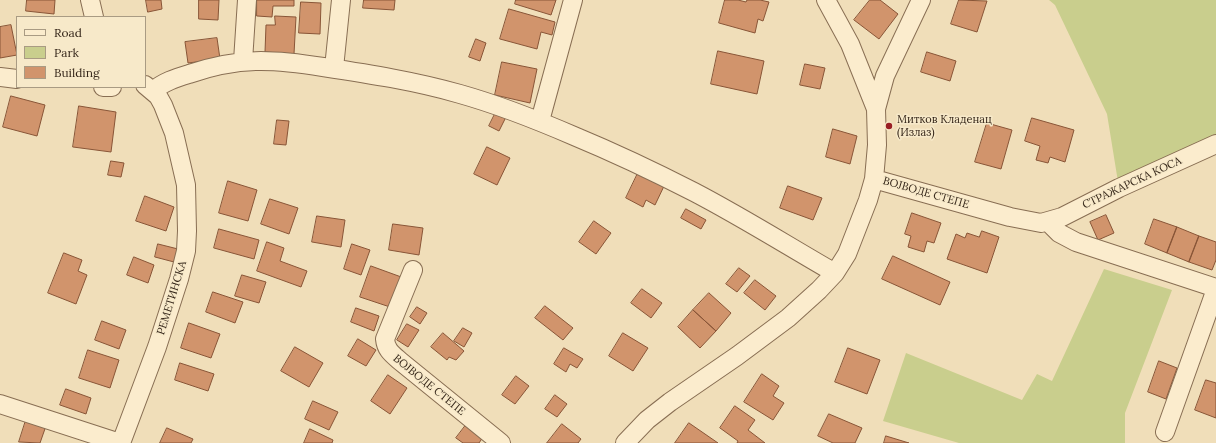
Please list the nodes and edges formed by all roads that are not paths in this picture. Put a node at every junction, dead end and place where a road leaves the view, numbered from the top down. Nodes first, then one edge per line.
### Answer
1 (90, 0) edge
2 (247, 0) edge
3 (341, 0) edge
4 (573, 0) edge
5 (826, 0) edge
6 (921, 0) edge
7 (94, 16) edge
8 (244, 61) junction
9 (334, 68) junction
10 (0, 77) edge
11 (16, 79) edge
12 (149, 88) edge
13 (877, 115) junction
14 (540, 121) junction
15 (1216, 144) edge
16 (874, 179) junction
17 (1048, 222) junction
18 (413, 270) dead end
19 (834, 273) junction
20 (1216, 288) edge
21 (0, 404) edge
22 (1165, 432) dead end
23 (121, 443) edge
24 (501, 443) edge
25 (625, 443) edge

1 - 7 street
2 - 8 street
3 - 9 street
4 - 14 street
5 - 13 street
6 - 13 street
8 - 9 street
8 - 12 street
9 - 14 street
10 - 11 street
12 - 23 street, РЕМЕТИНСКА
13 - 16 street
14 - 19 street
15 - 17 street, СТРАЖАРСКА КОСА
16 - 17 street, ВОЈВОДЕ СТЕПЕ
16 - 19 street, ВОЈВОДЕ СТЕПЕ
17 - 20 street
18 - 24 street, ВОЈВОДЕ СТЕПЕ
19 - 25 street, ВОЈВОДЕ СТЕПЕ
20 - 22 street
21 - 23 street

